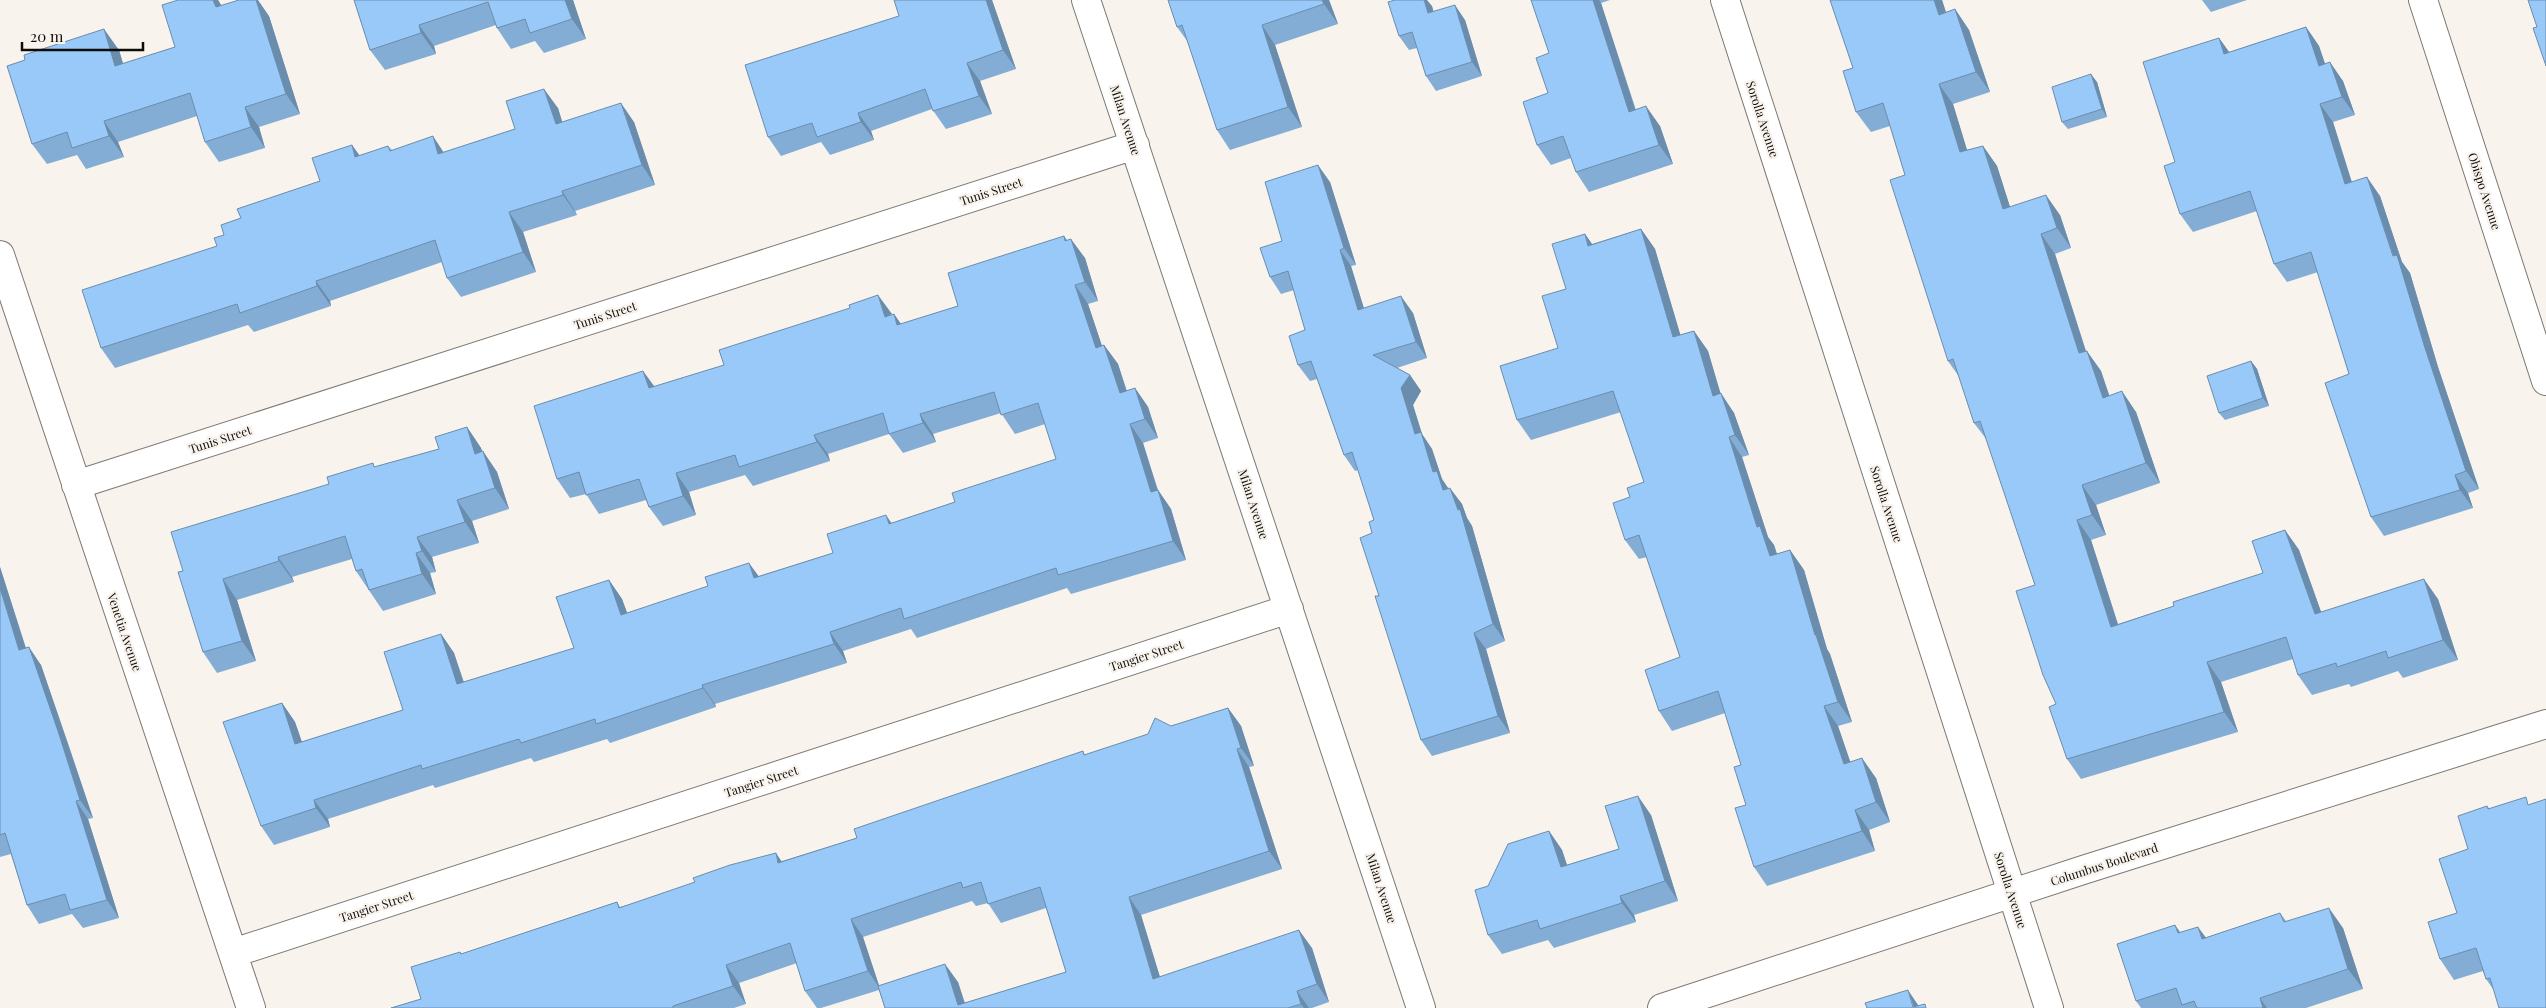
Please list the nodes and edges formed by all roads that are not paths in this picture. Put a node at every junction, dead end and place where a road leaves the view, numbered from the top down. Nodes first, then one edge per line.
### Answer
1 (1086, 0) edge
2 (1725, 0) edge
3 (2423, 0) edge
4 (1134, 145) junction
5 (0, 255) edge
6 (2546, 381) edge
7 (76, 485) junction
8 (1289, 609) junction
9 (2546, 724) edge
10 (2012, 894) junction
11 (233, 954) junction
12 (251, 1008) edge
13 (1421, 1008) edge
14 (1662, 1008) edge
15 (2050, 1008) edge

1 - 4 street, Milan Avenue
2 - 10 street, Sorolla Avenue
3 - 6 street, Obispo Avenue
4 - 7 street, Tunis Street
4 - 8 street, Milan Avenue
5 - 7 street, Venetia Avenue
7 - 11 street, Venetia Avenue
8 - 11 street, Tangier Street
8 - 13 street, Milan Avenue
9 - 10 street, Columbus Boulevard
10 - 14 street, Columbus Boulevard
10 - 15 street, Sorolla Avenue
11 - 12 street, Venetia Avenue

